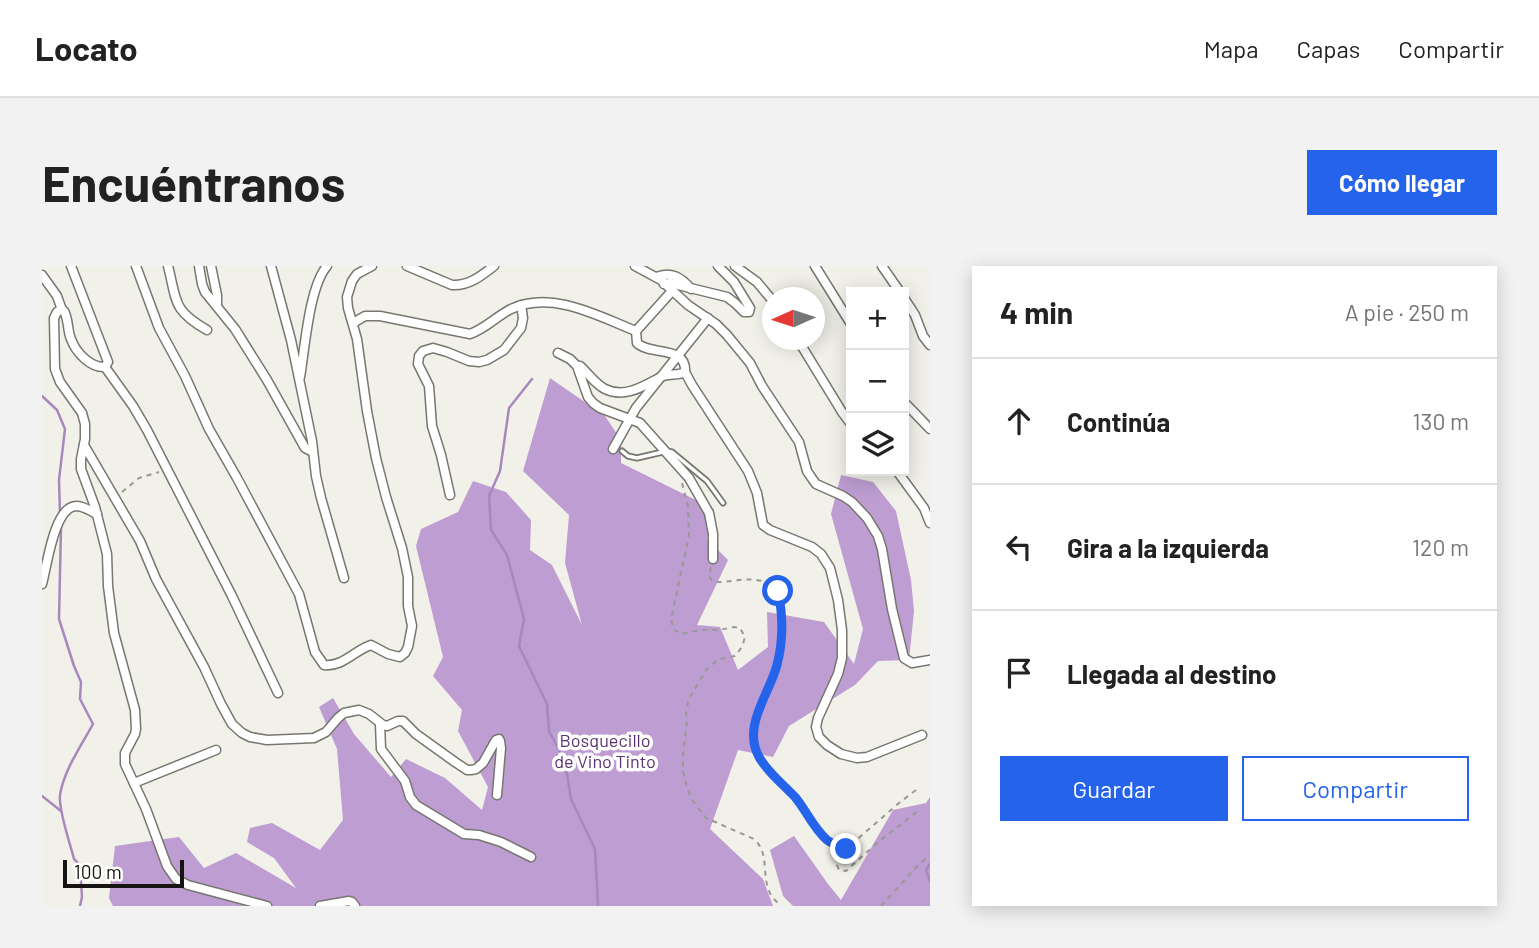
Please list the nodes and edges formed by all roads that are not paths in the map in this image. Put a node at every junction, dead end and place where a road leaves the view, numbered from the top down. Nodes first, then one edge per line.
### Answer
1 (71, 266) edge
2 (136, 266) edge
3 (168, 266) edge
4 (199, 266) edge
5 (211, 266) edge
6 (271, 266) edge
7 (327, 266) edge
8 (372, 266) edge
9 (407, 266) edge
10 (494, 266) edge
11 (635, 266) edge
12 (718, 266) edge
13 (734, 266) edge
14 (815, 266) edge
15 (882, 266) edge
16 (42, 275) edge
17 (656, 277) junction
18 (664, 284) junction
19 (897, 287) edge
20 (762, 288) edge
21 (691, 289) junction
22 (672, 291) junction
23 (217, 305) junction
24 (521, 306) junction
25 (909, 306) edge
26 (62, 310) junction
27 (846, 316) edge
28 (709, 318) junction
29 (353, 323) junction
30 (207, 330) dead end
31 (636, 331) junction
32 (930, 345) edge
33 (804, 350) edge
34 (558, 353) dead end
35 (677, 356) junction
36 (577, 366) junction
37 (105, 367) junction
38 (685, 372) junction
39 (660, 378) junction
40 (298, 379) junction
41 (909, 407) edge
42 (846, 417) edge
43 (630, 418) junction
44 (930, 429) edge
45 (84, 445) junction
46 (617, 450) joint
47 (665, 451) junction
48 (313, 452) junction
49 (901, 476) edge
50 (450, 495) dead end
51 (723, 503) dead end
52 (97, 514) junction
53 (930, 523) edge
54 (713, 559) road end
55 (344, 578) dead end
56 (42, 584) edge
57 (930, 660) edge
58 (278, 693) dead end
59 (380, 724) junction
60 (922, 736) dead end
61 (216, 750) dead end
62 (134, 783) junction
63 (497, 795) dead end
64 (531, 857) dead end
65 (267, 906) edge
66 (320, 906) edge
67 (355, 906) edge

1 - 37 street
2 - 29 street
3 - 30 street
4 - 23 street
5 - 23 street
6 - 40 street
7 - 40 street
8 - 29 street
9 - 10 street
11 - 17 street
12 - 21 street
13 - 20 street
14 - 27 street
15 - 19 street
16 - 26 street
17 - 18 street
17 - 21 street
18 - 21 street
18 - 22 street
22 - 28 street
22 - 31 street
23 - 48 street
24 - 29 street
24 - 31 street
24 - 50 street
25 - 32 street
26 - 37 street
26 - 45 street
28 - 35 street
28 - 57 street
31 - 35 street
33 - 42 street
34 - 36 street
35 - 38 street
35 - 39 street
36 - 39 street
36 - 43 street
37 - 58 street
38 - 39 street
38 - 60 street
39 - 43 street
40 - 48 street
41 - 44 street
43 - 46 street
43 - 47 street
45 - 52 street
45 - 59 street
46 - 47 lane
47 - 51 lane
47 - 54 street
48 - 55 street
49 - 53 street
52 - 56 street
52 - 62 street
59 - 63 street
59 - 64 street
61 - 62 street
62 - 65 street
66 - 67 street

